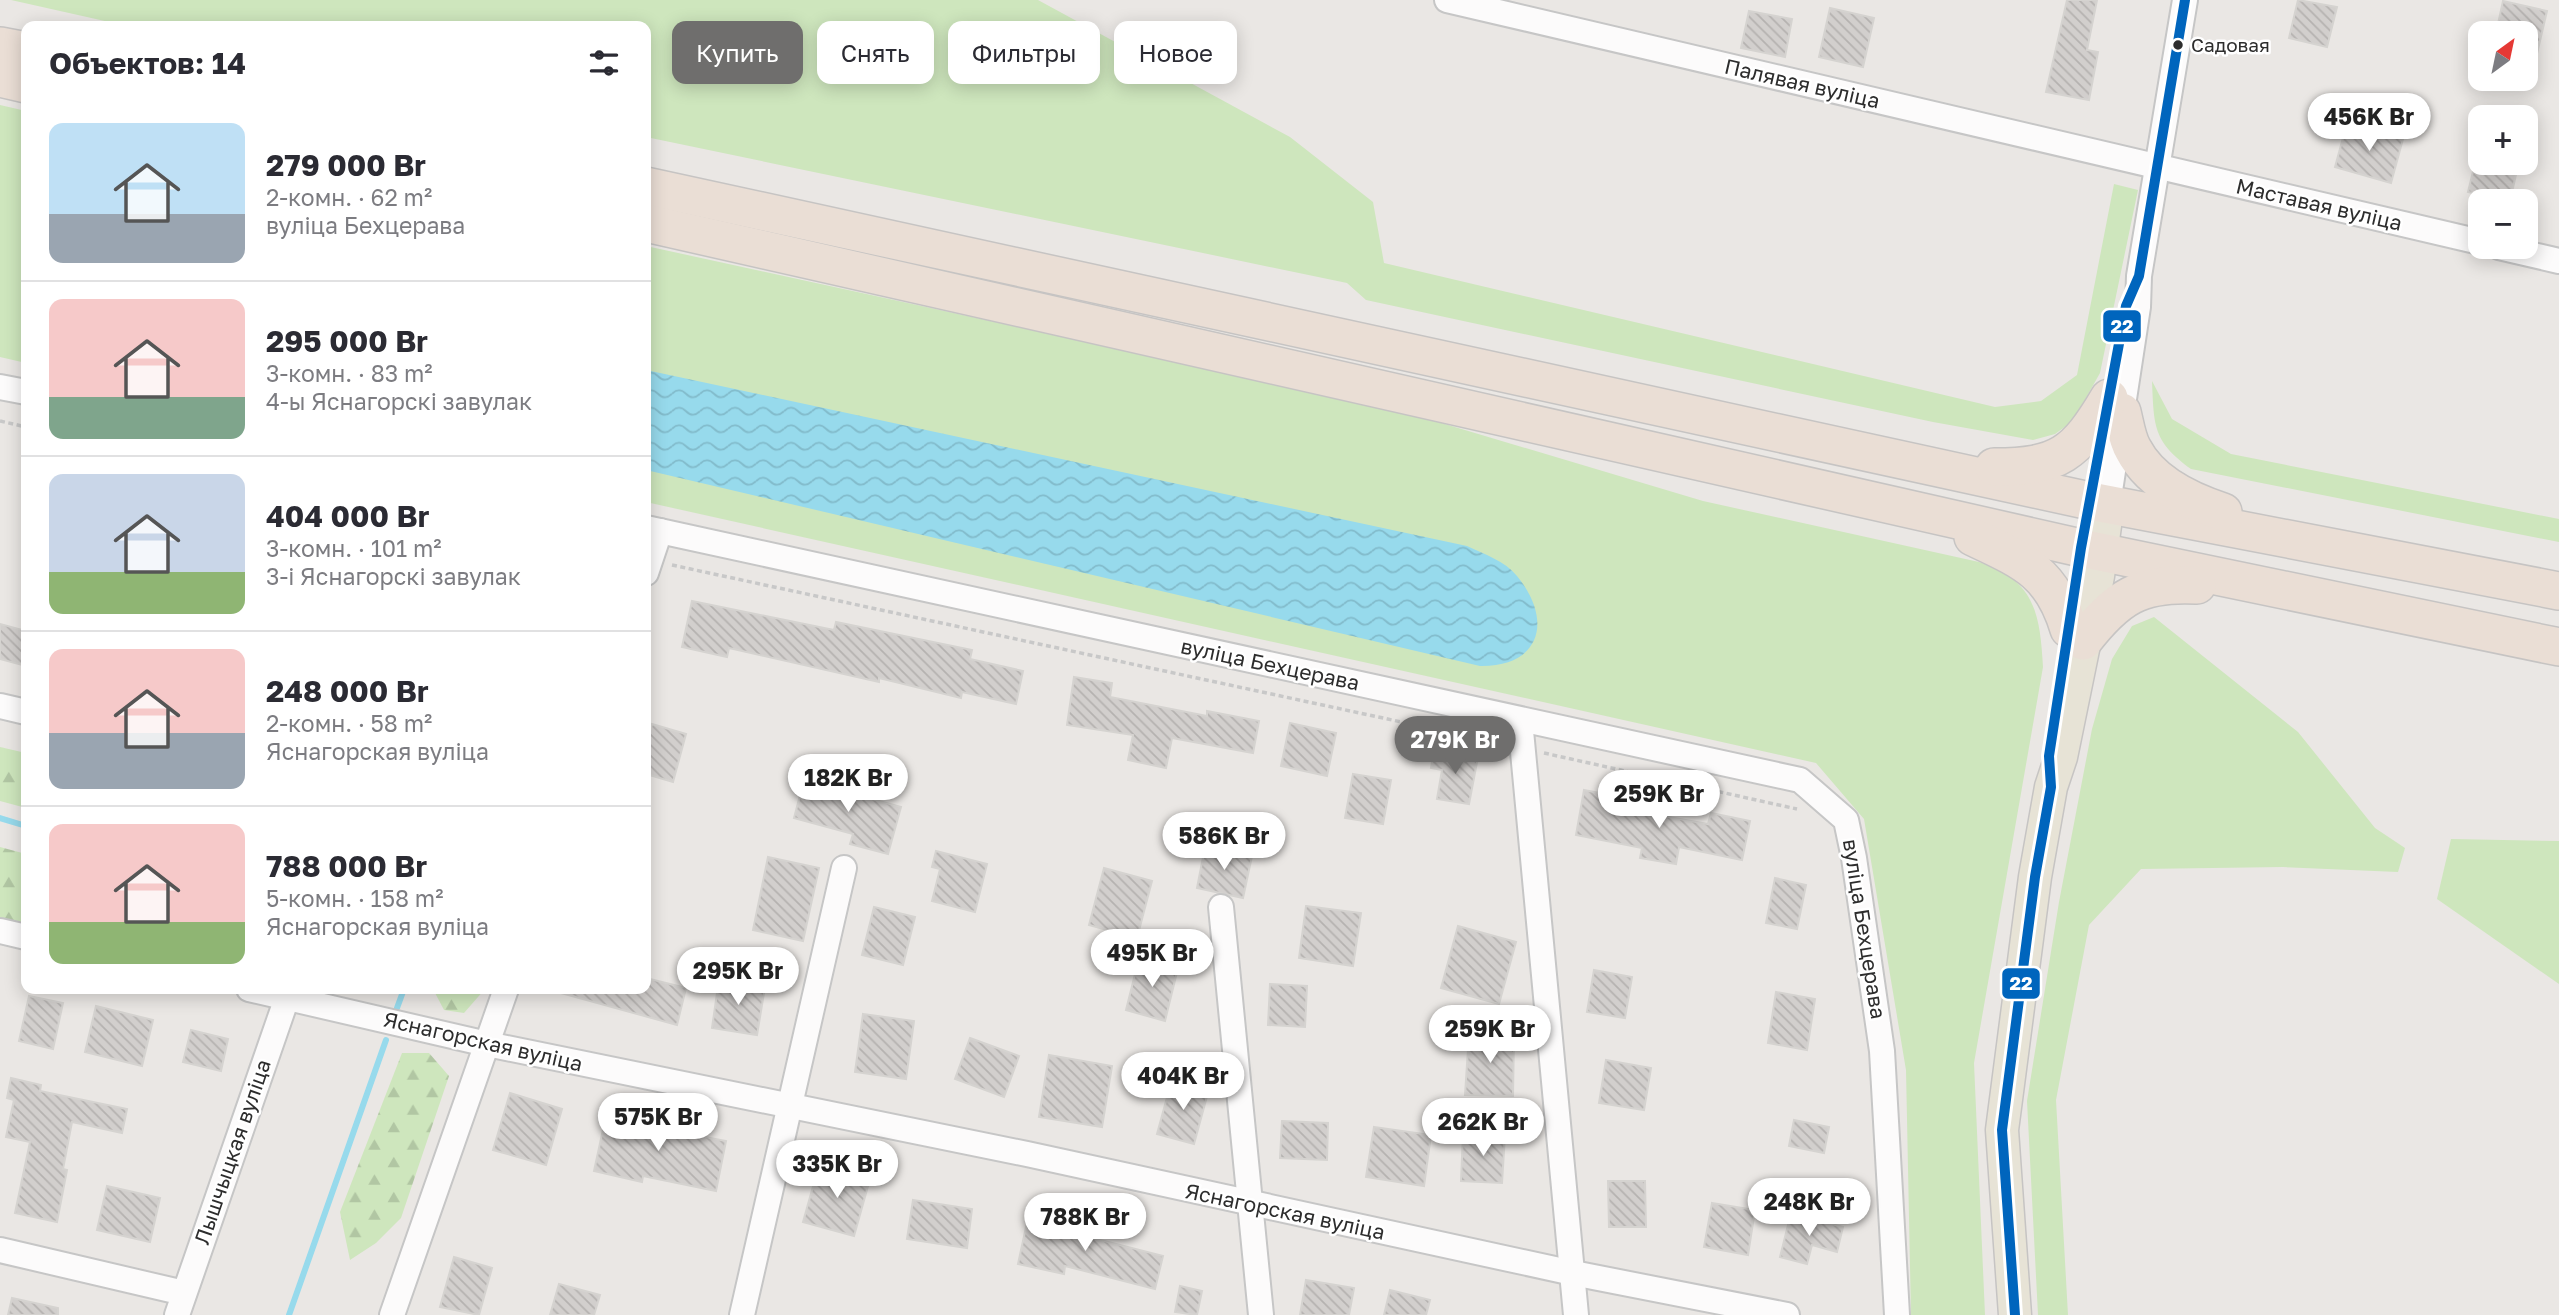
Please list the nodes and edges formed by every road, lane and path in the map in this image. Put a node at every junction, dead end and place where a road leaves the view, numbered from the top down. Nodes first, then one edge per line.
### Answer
1 (1447, 0) edge
2 (2185, 0) edge
3 (0, 46) edge
4 (21, 50) edge
5 (0, 78) edge
6 (21, 83) edge
7 (2157, 168) junction
8 (651, 187) edge
9 (651, 224) edge
10 (2468, 239) edge
11 (2538, 256) edge
12 (2559, 261) edge
13 (0, 387) edge
14 (21, 391) edge
15 (2116, 405) junction
16 (0, 421) edge
17 (21, 426) edge
18 (1928, 466) junction
19 (2099, 503) junction
20 (1915, 510) junction
21 (653, 530) edge
22 (2320, 545) junction
23 (2091, 550) junction
24 (651, 568) edge
25 (2277, 589) junction
26 (2559, 591) edge
27 (2076, 635) junction
28 (2559, 647) edge
29 (0, 706) edge
30 (21, 711) edge
31 (1520, 720) junction
32 (1523, 748) junction
33 (1806, 811) dead end
34 (844, 868) dead end
35 (1221, 907) dead end
36 (0, 931) edge
37 (21, 936) edge
38 (288, 994) edge
39 (292, 994) edge
40 (504, 994) edge
41 (487, 1044) junction
42 (789, 1108) junction
43 (1252, 1206) junction
44 (0, 1250) edge
45 (1573, 1273) junction
46 (181, 1304) edge
47 (392, 1315) edge
48 (742, 1315) edge
49 (1261, 1315) edge
50 (1576, 1315) edge
51 (1787, 1315) edge
52 (1898, 1315) edge
53 (2015, 1315) edge

1 - 7 street, Палявая вуліца
2 - 7 street
3 - 4 highway
5 - 6 highway
7 - 10 street, Маставая вуліца
7 - 15 street
8 - 18 highway
9 - 20 highway
11 - 12 street
13 - 14 street
15 - 18 highway
15 - 19 street
15 - 22 highway
16 - 17 path
18 - 19 highway
19 - 22 highway
19 - 23 main road
20 - 23 highway
20 - 27 highway
21 - 31 street, вуліца Бехцерава
22 - 26 highway
23 - 25 highway
23 - 27 main road
24 - 32 path
25 - 27 highway
25 - 28 highway
27 - 53 main road
29 - 30 street
31 - 32 street
31 - 52 street, вуліца Бехцерава
32 - 33 path
32 - 45 street
34 - 42 street
35 - 43 street
36 - 37 street
38 - 46 street, Лышчыцкая вуліца
39 - 41 street, Яснагорская вуліца
40 - 41 street
41 - 42 street, Яснагорская вуліца
41 - 47 street
42 - 43 street, Яснагорская вуліца
42 - 48 street
43 - 45 street, Яснагорская вуліца
43 - 49 street
44 - 46 street
45 - 50 street
45 - 51 street, Яснагорская вуліца

